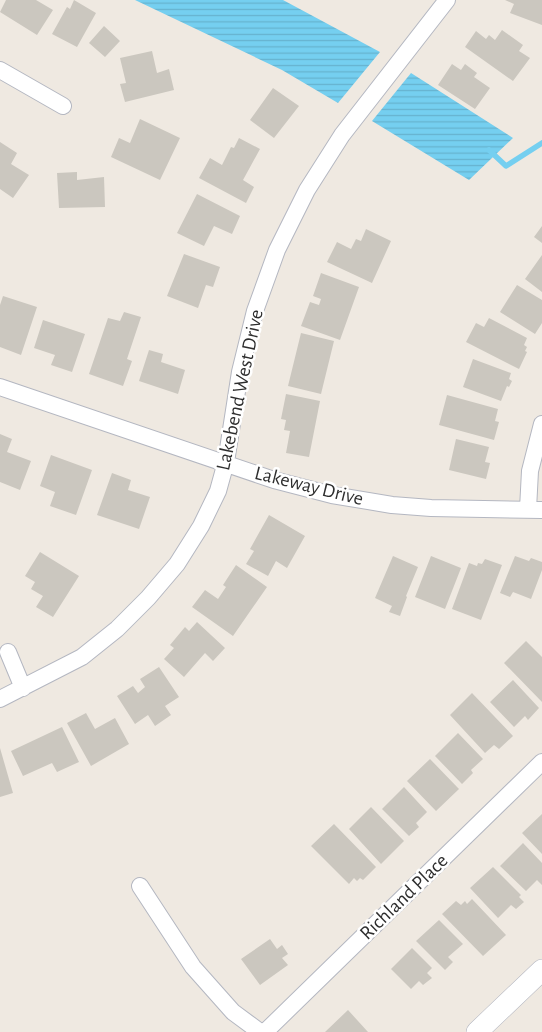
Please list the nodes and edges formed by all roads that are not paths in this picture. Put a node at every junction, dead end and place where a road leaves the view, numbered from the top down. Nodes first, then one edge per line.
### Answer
1 (447, 0) edge
2 (0, 70) edge
3 (63, 106) dead end
4 (0, 387) edge
5 (542, 424) edge
6 (226, 462) junction
7 (535, 509) edge
8 (8, 652) dead end
9 (23, 688) junction
10 (0, 699) edge
11 (542, 762) edge
12 (140, 886) dead end
13 (542, 970) edge
14 (260, 1032) edge
15 (265, 1032) edge
16 (477, 1032) edge

1 - 6 street, Lakebend West Drive
2 - 3 street
4 - 6 street, Lakeway Drive
5 - 7 street
6 - 7 street, Lakeway Drive
6 - 9 street, Lakebend West Drive
8 - 9 street
9 - 10 street, Lakebend West Drive
11 - 15 street, Richland Place
12 - 14 street
13 - 16 street

